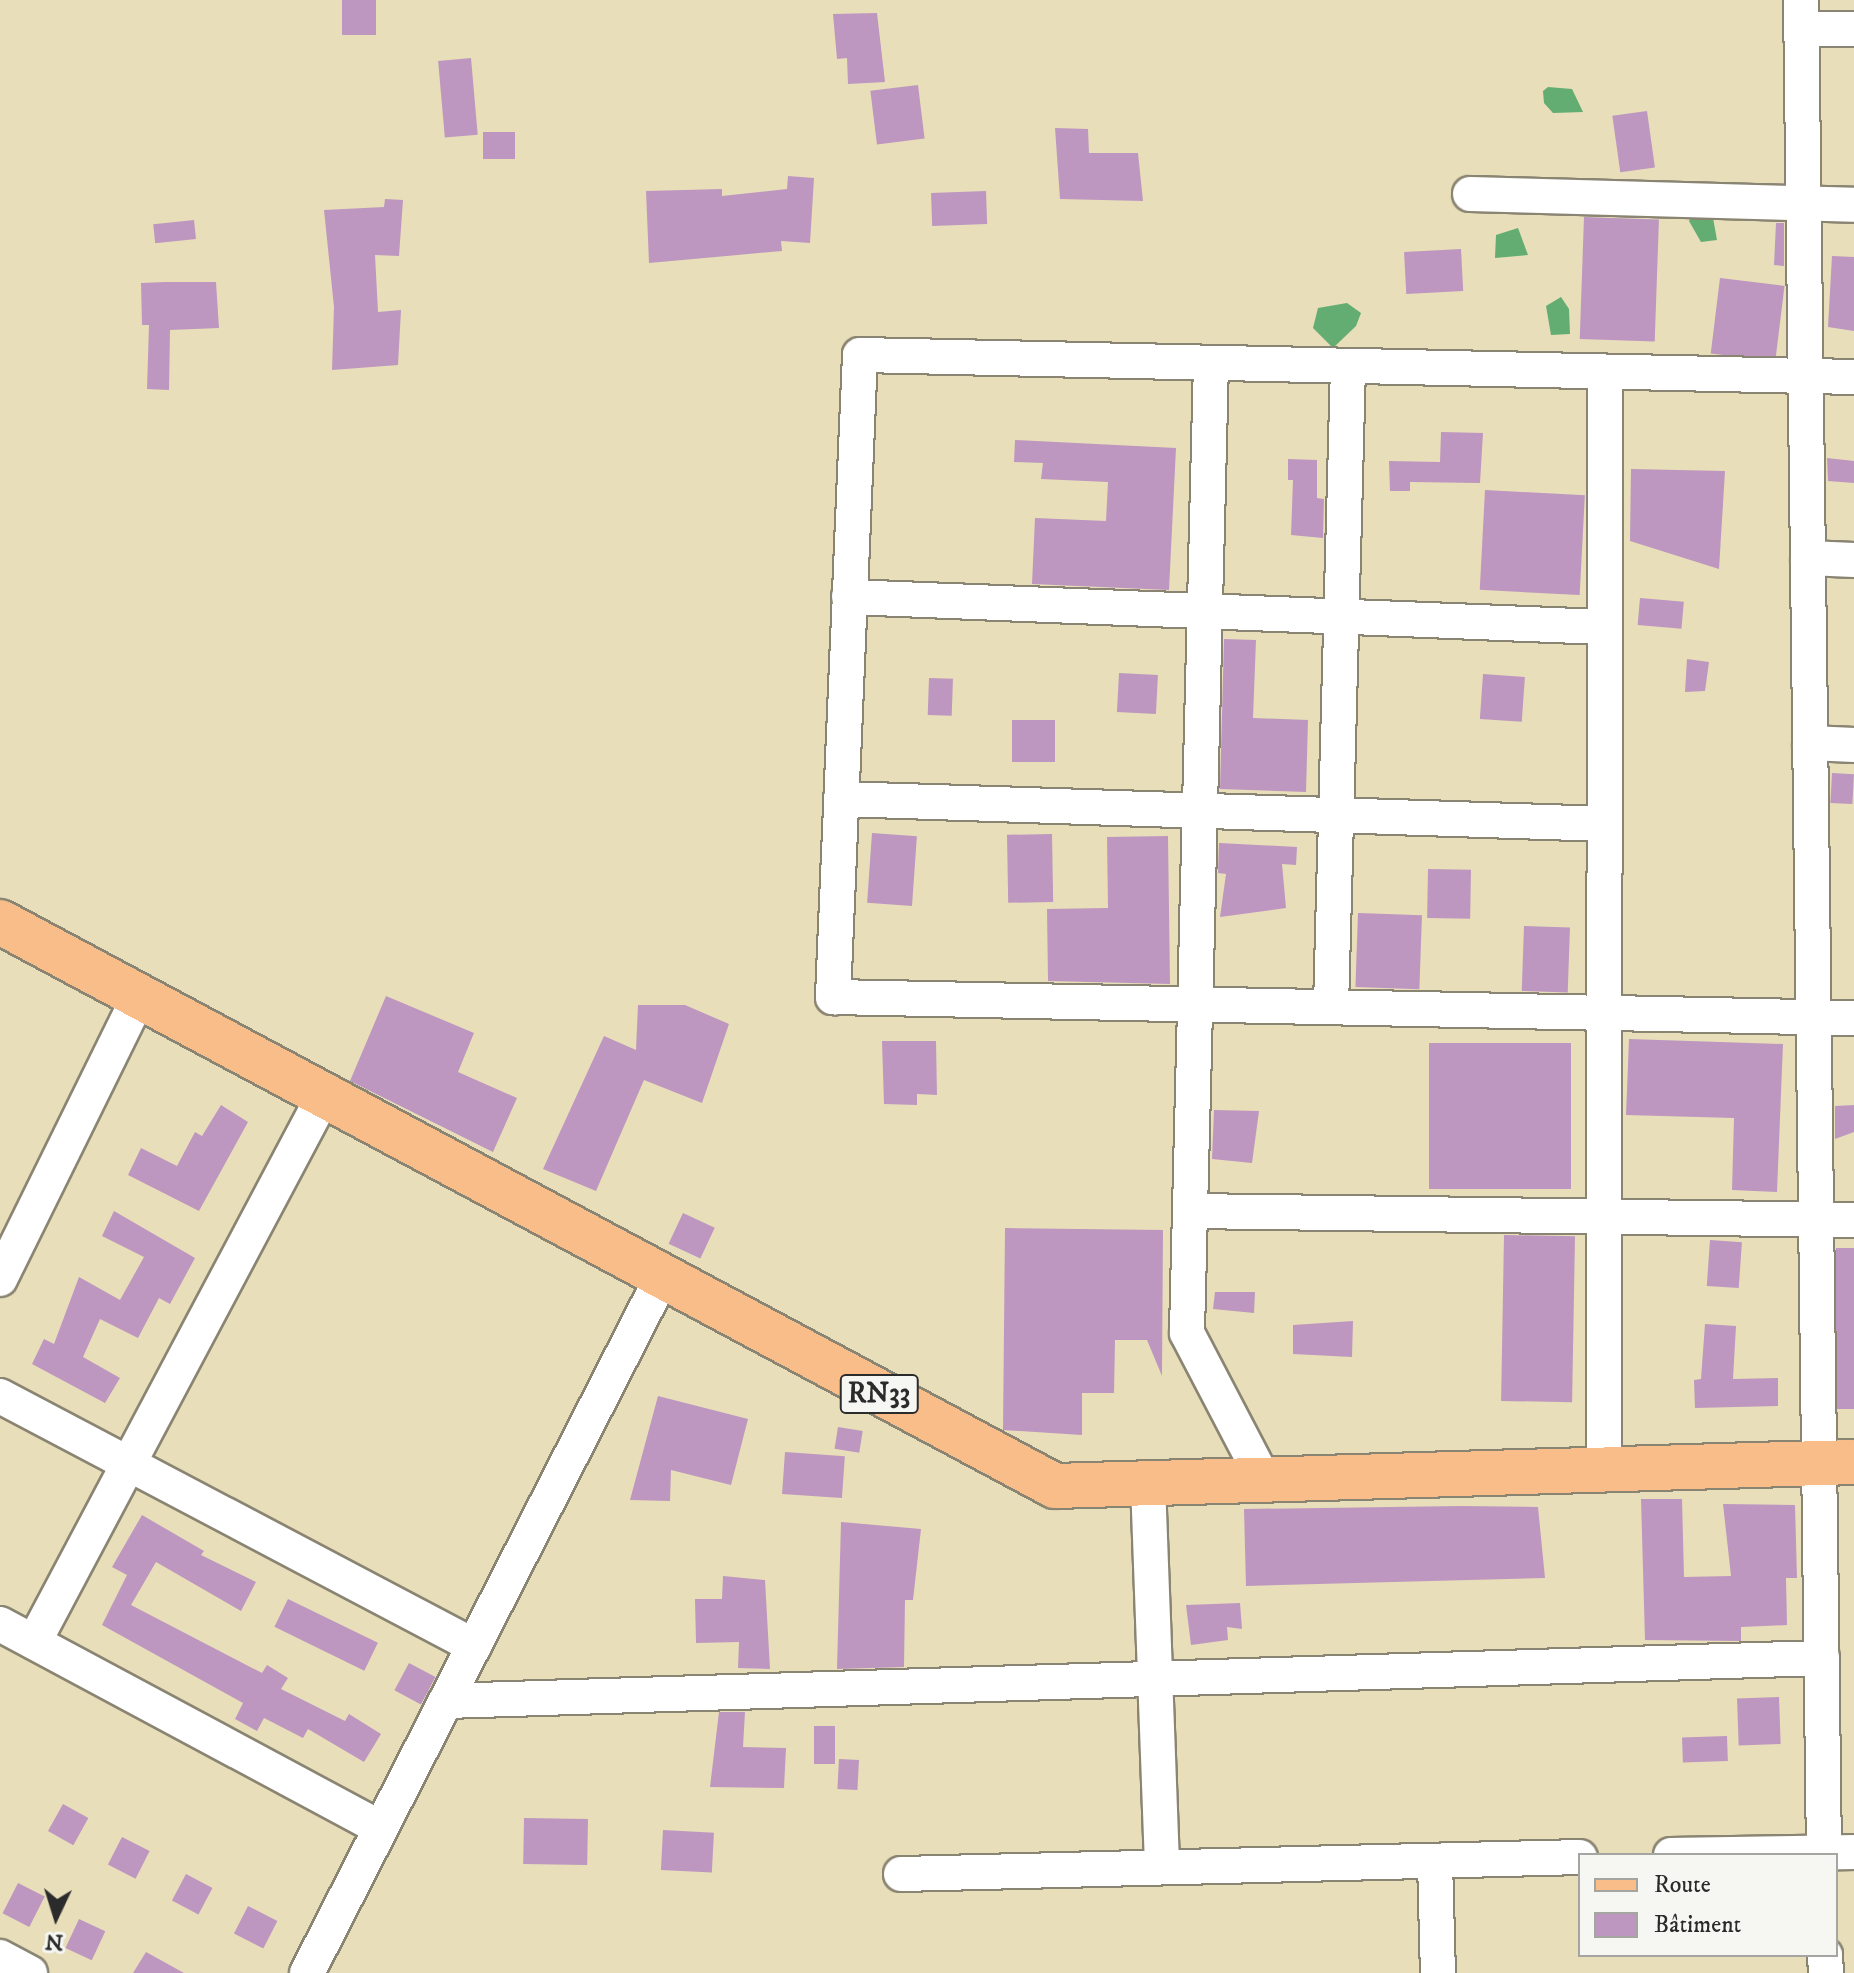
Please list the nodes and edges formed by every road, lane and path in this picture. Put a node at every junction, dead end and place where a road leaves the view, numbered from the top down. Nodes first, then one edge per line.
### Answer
1 (1801, 14) edge
2 (1854, 29) edge
3 (1470, 194) dead end
4 (1803, 203) junction
5 (1854, 205) edge
6 (1211, 363) junction
7 (1348, 366) junction
8 (1605, 372) junction
9 (1805, 376) junction
10 (1854, 377) edge
11 (1808, 558) junction
12 (1854, 560) edge
13 (849, 597) junction
14 (1205, 611) junction
15 (1341, 617) junction
16 (1604, 627) junction
17 (1810, 743) junction
18 (1854, 745) edge
19 (841, 799) junction
20 (1200, 810) junction
21 (1336, 815) junction
22 (1605, 824) junction
23 (0, 922) edge
24 (139, 997) junction
25 (1195, 1004) junction
26 (1331, 1007) junction
27 (1604, 1013) junction
28 (1813, 1017) junction
29 (1854, 1018) edge
30 (323, 1097) junction
31 (1190, 1211) junction
32 (1604, 1217) junction
33 (1816, 1219) junction
34 (1854, 1220) edge
35 (0, 1279) edge
36 (661, 1279) junction
37 (0, 1396) edge
38 (1837, 1462) edge
39 (128, 1464) junction
40 (1604, 1470) junction
41 (1264, 1480) junction
42 (1148, 1483) junction
43 (0, 1624) edge
44 (34, 1642) junction
45 (474, 1646) junction
46 (1822, 1658) junction
47 (1155, 1679) junction
48 (446, 1701) junction
49 (381, 1828) junction
50 (1834, 1853) edge
51 (1578, 1857) edge
52 (1435, 1861) junction
53 (1162, 1867) junction
54 (901, 1874) dead end
55 (0, 1957) edge
56 (30, 1973) edge
57 (307, 1973) edge
58 (1438, 1973) edge

1 - 2 street
1 - 4 street
3 - 4 street
4 - 5 street
4 - 9 street
6 - 7 street
6 - 13 street
6 - 14 street
7 - 8 street
7 - 15 street
8 - 9 street
8 - 16 street
9 - 10 street
9 - 11 street
11 - 12 street
11 - 17 street
13 - 14 street
13 - 19 street
14 - 15 street
14 - 20 street
15 - 16 street
15 - 21 street
16 - 22 street
17 - 18 street
17 - 28 street
19 - 20 street
19 - 25 street
20 - 21 street
20 - 25 street
21 - 22 street
21 - 26 street
22 - 27 street
23 - 24 main road, RN33
24 - 30 main road, RN33
24 - 35 street
25 - 26 street
25 - 31 street
26 - 27 street
27 - 28 street
27 - 32 street
28 - 29 street
28 - 33 street
30 - 36 main road, RN33
30 - 39 street
31 - 32 street
31 - 41 street
32 - 33 street
32 - 40 street
33 - 34 street
33 - 38 street
36 - 42 main road, RN33
36 - 45 street
37 - 39 street
38 - 40 main road, RN33
38 - 46 street
39 - 44 street
39 - 45 street
40 - 41 main road, RN33
41 - 42 main road, RN33
42 - 47 street
43 - 44 street
44 - 49 street
45 - 48 street
46 - 47 street
46 - 50 street
47 - 48 street
47 - 53 street
48 - 49 street
49 - 57 street
51 - 52 street
52 - 53 street
52 - 58 street
53 - 54 street
55 - 56 street

